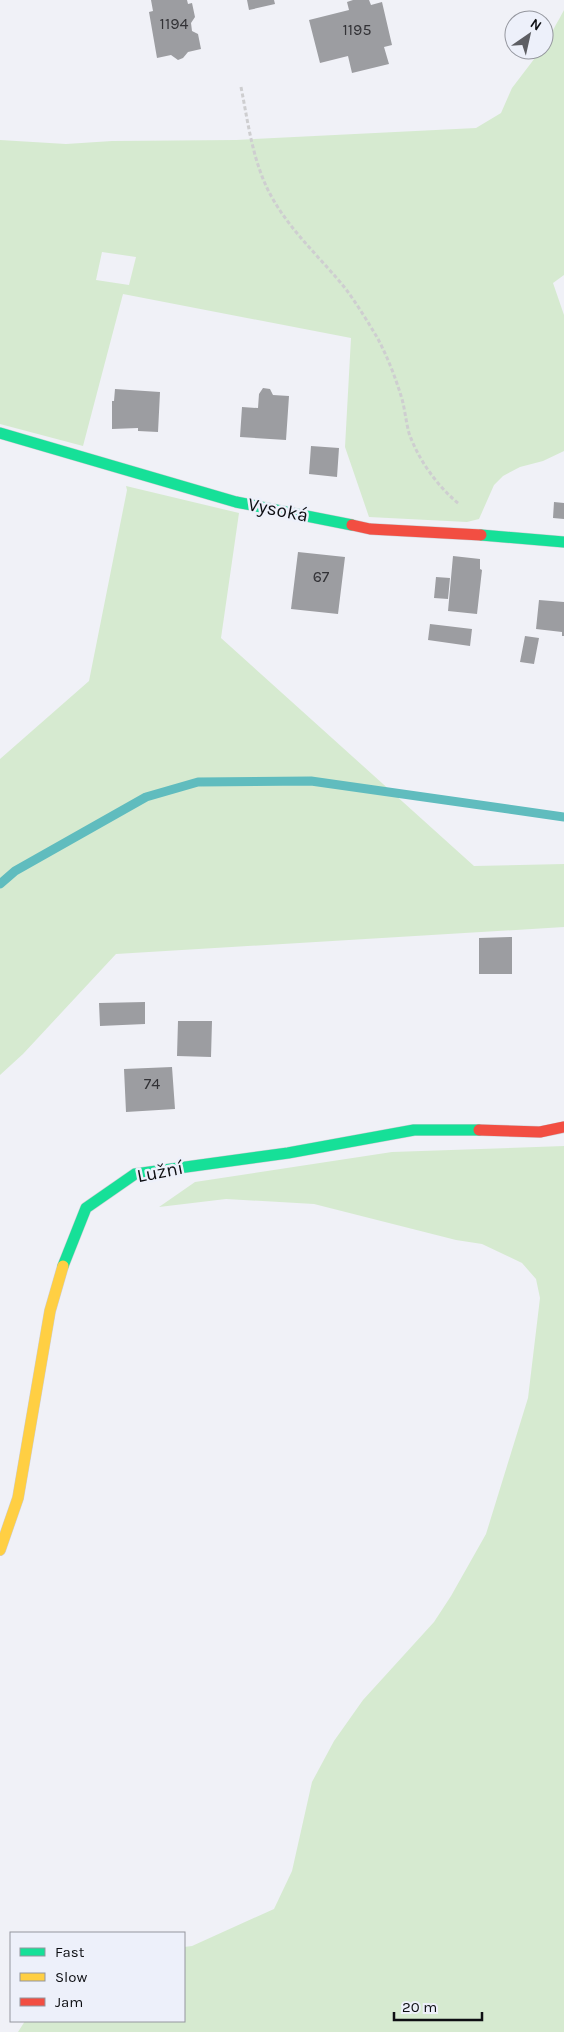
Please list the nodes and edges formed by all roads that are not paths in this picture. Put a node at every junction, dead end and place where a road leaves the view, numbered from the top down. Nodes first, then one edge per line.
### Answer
1 (0, 433) edge
2 (564, 542) edge
3 (564, 1126) edge
4 (0, 1550) edge

1 - 2 street, Vysoká
3 - 4 street, Lužní

